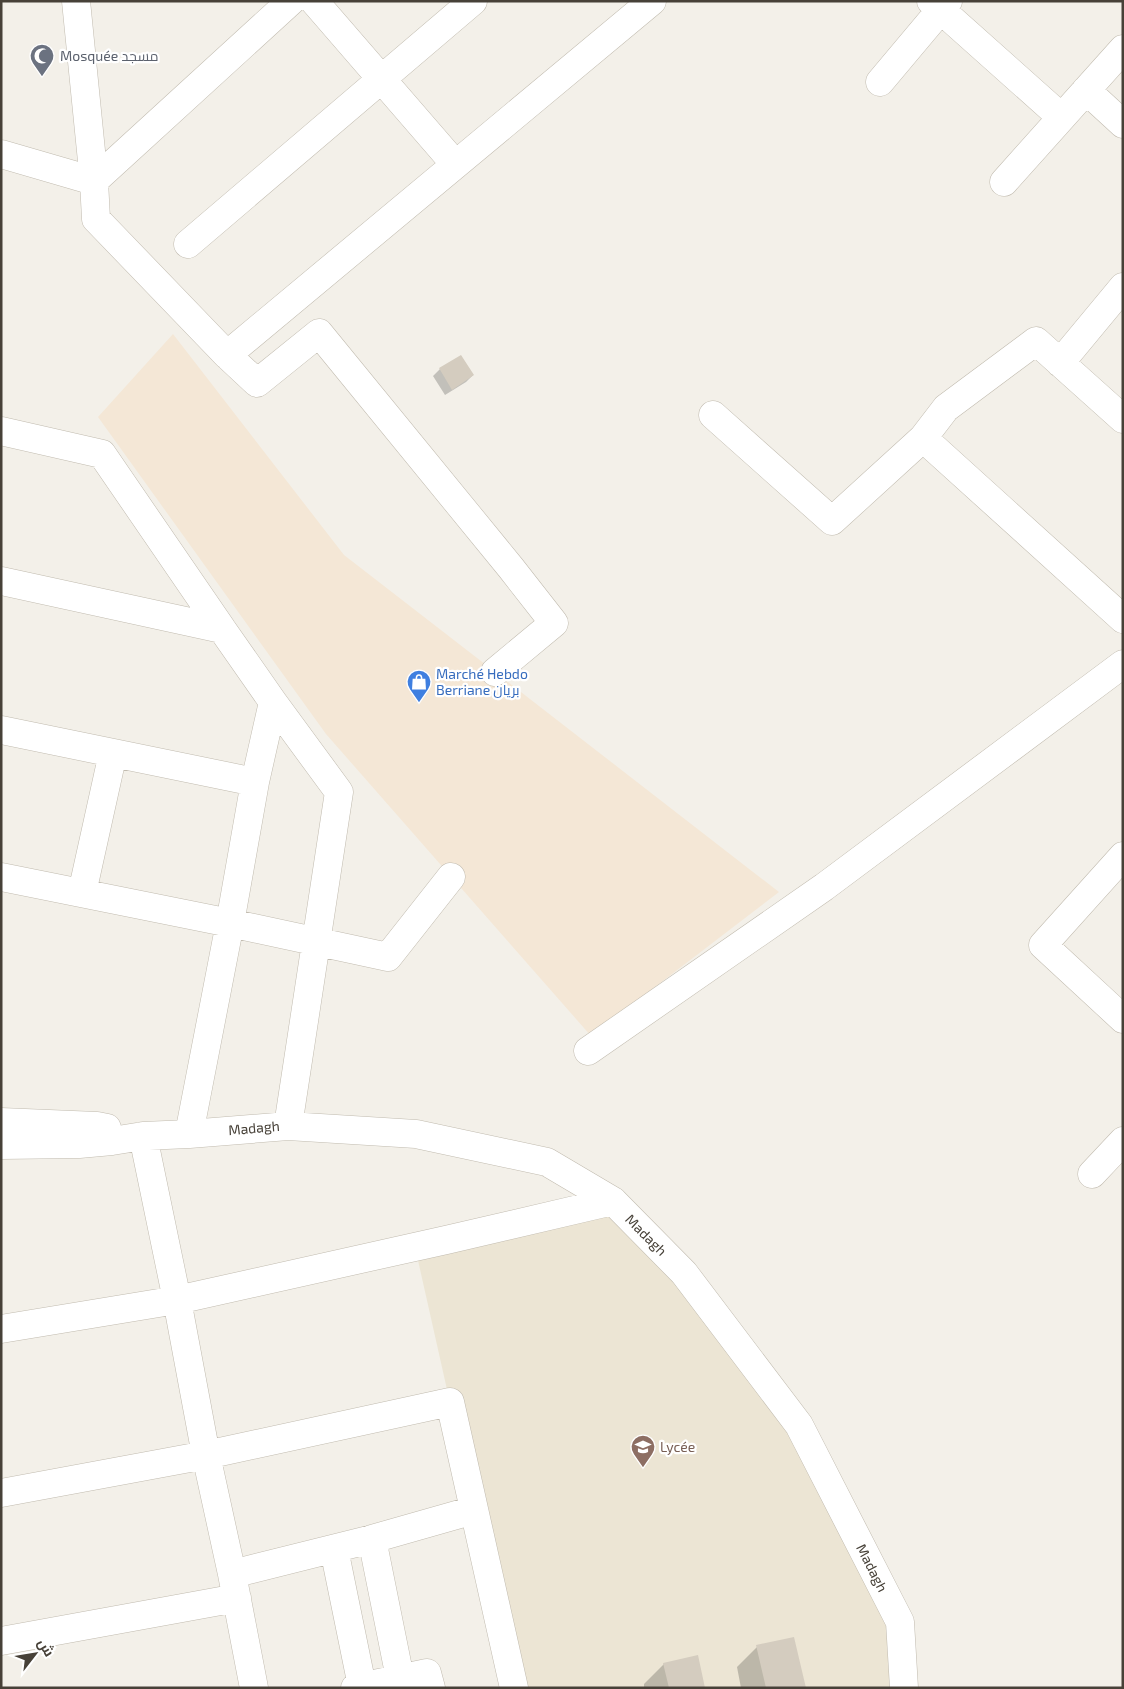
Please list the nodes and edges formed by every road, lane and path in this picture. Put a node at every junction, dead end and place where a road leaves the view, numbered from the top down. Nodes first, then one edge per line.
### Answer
1 (76, 1) edge
2 (291, 1) edge
3 (314, 1) edge
4 (473, 1) edge
5 (652, 1) edge
6 (940, 4) edge
7 (1123, 49) edge
8 (382, 79) junction
9 (880, 82) dead end
10 (1086, 90) junction
11 (1061, 117) junction
12 (1123, 124) edge
13 (1, 154) edge
14 (455, 164) junction
15 (94, 181) junction
16 (1004, 182) dead end
17 (188, 244) dead end
18 (1123, 287) edge
19 (227, 354) junction
20 (1060, 363) junction
21 (713, 415) dead end
22 (1123, 420) edge
23 (1, 431) edge
24 (923, 438) junction
25 (1, 581) edge
26 (1123, 620) edge
27 (222, 629) junction
28 (1123, 664) edge
29 (495, 672) dead end
30 (273, 702) junction
31 (1, 730) edge
32 (113, 753) junction
33 (255, 782) junction
34 (1123, 856) edge
35 (1, 877) edge
36 (452, 877) dead end
37 (82, 893) junction
38 (230, 923) junction
39 (316, 941) junction
40 (1123, 1019) edge
41 (588, 1050) dead end
42 (1, 1122) edge
43 (288, 1126) junction
44 (189, 1134) junction
45 (143, 1136) junction
46 (1123, 1141) edge
47 (1, 1146) edge
48 (1092, 1174) dead end
49 (613, 1201) junction
50 (177, 1300) junction
51 (1, 1329) edge
52 (206, 1455) junction
53 (1, 1493) edge
54 (474, 1510) junction
55 (372, 1539) junction
56 (334, 1549) junction
57 (234, 1586) junction
58 (1, 1640) edge
59 (400, 1678) junction
60 (358, 1687) edge
61 (254, 1688) edge
62 (431, 1688) edge
63 (514, 1688) edge
64 (904, 1688) edge

1 - 15 street
2 - 15 street
3 - 8 street
4 - 8 street
5 - 14 street
6 - 9 street
6 - 11 street
7 - 10 street
8 - 14 street
8 - 17 street
10 - 11 street
10 - 12 street
11 - 16 street
13 - 15 street
14 - 19 street
15 - 19 street
18 - 20 street
19 - 29 street
20 - 22 street
20 - 24 street
21 - 24 street
23 - 27 street
24 - 26 street
25 - 27 street
27 - 30 street
28 - 41 street
30 - 33 street
30 - 39 street
31 - 32 street
32 - 33 street
32 - 37 street
33 - 38 street
34 - 40 street
35 - 37 street
36 - 39 street
37 - 38 street
38 - 39 street
38 - 44 street
39 - 43 street
42 - 45 street, Madagh
43 - 44 street, Madagh
43 - 49 street, Madagh
44 - 45 street, Madagh
45 - 47 street, Madagh
45 - 50 street
46 - 48 street
49 - 50 street
49 - 64 street, Madagh
50 - 51 street
50 - 52 street
52 - 53 street
52 - 54 street
52 - 57 street
54 - 55 street
54 - 63 street
55 - 56 street
55 - 59 street
56 - 57 street
56 - 60 street
57 - 58 street
57 - 61 street
59 - 60 street
59 - 62 street

